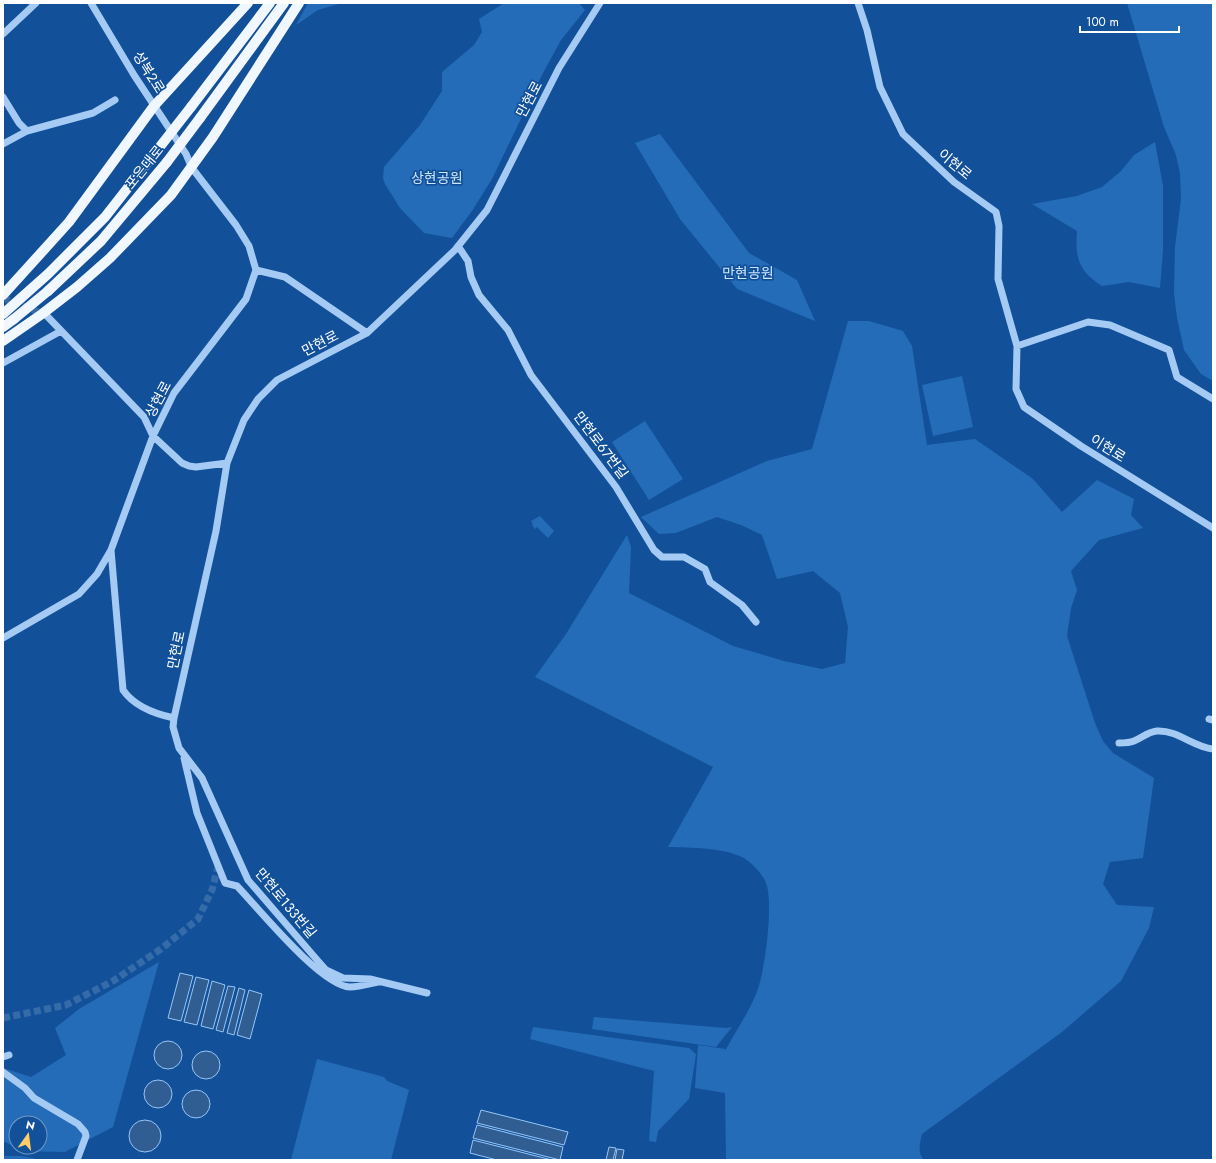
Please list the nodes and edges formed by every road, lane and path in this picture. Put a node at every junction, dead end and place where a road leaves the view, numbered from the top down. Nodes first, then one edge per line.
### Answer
1 (36, 3) edge
2 (91, 3) edge
3 (248, 3) edge
4 (270, 3) edge
5 (284, 3) edge
6 (299, 3) edge
7 (600, 3) edge
8 (858, 3) edge
9 (3, 34) edge
10 (3, 97) edge
11 (115, 100) dead end
12 (154, 106) junction
13 (27, 131) junction
14 (3, 144) edge
15 (192, 168) junction
16 (458, 246) junction
17 (256, 270) junction
18 (3, 295) edge
19 (3, 314) edge
20 (37, 319) junction
21 (3, 327) edge
22 (61, 332) junction
23 (366, 333) junction
24 (3, 341) edge
25 (1017, 346) junction
26 (3, 363) edge
27 (1213, 399) edge
28 (153, 436) junction
29 (227, 463) junction
30 (1213, 528) edge
31 (112, 550) junction
32 (756, 622) dead end
33 (3, 638) edge
34 (174, 718) junction
35 (1118, 743) dead end
36 (1213, 749) edge
37 (184, 756) junction
38 (381, 982) junction
39 (427, 993) dead end
40 (3, 1072) edge
41 (76, 1160) edge

1 - 9 street
2 - 12 street, 성복2로
3 - 12 main road
4 - 19 main road, 포은대로, bridge
5 - 21 main road, 포은대로, bridge
6 - 15 main road
7 - 16 street, 만현로
8 - 25 street, 이현로
10 - 13 street
11 - 13 street
12 - 15 street, 성복2로
12 - 18 main road
13 - 14 street
15 - 17 street
15 - 20 main road
16 - 23 street, 만현로
16 - 32 street, 만현로67번길
17 - 23 street
17 - 28 street, 상현로
20 - 22 street
20 - 24 main road
22 - 26 street
22 - 28 street
23 - 29 street, 만현로
25 - 27 street
25 - 30 street, 이현로
28 - 29 street
28 - 31 street, 상현로
29 - 34 street, 만현로
31 - 33 street, 상현로
31 - 34 street
34 - 37 street, 만현로
35 - 36 street
37 - 38 street, 만현로133번길
37 - 38 street
38 - 39 street, 만현로133번길
40 - 41 street

